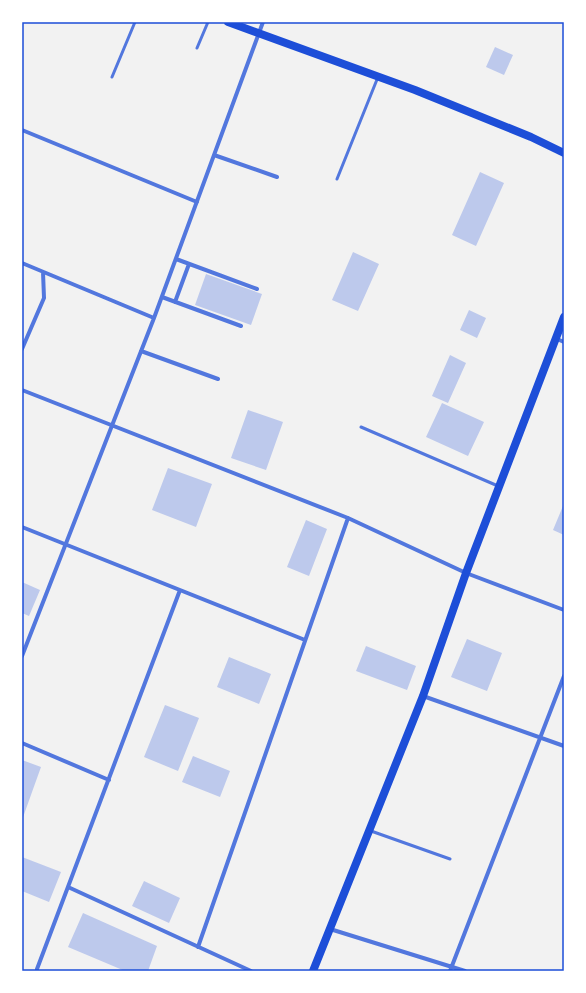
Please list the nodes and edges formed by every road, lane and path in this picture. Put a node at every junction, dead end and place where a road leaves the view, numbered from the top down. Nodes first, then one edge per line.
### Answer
1 (135, 22) edge
2 (208, 22) edge
3 (228, 22) edge
4 (263, 22) edge
5 (258, 34) junction
6 (197, 48) dead end
7 (112, 77) dead end
8 (378, 77) junction
9 (22, 130) edge
10 (564, 153) edge
11 (214, 155) junction
12 (277, 177) dead end
13 (337, 178) dead end
14 (197, 202) junction
15 (176, 259) junction
16 (22, 263) edge
17 (189, 264) junction
18 (43, 272) junction
19 (257, 289) dead end
20 (162, 297) junction
21 (175, 302) junction
22 (564, 317) edge
23 (154, 318) junction
24 (241, 326) dead end
25 (560, 341) edge
26 (22, 349) edge
27 (140, 351) junction
28 (218, 379) dead end
29 (22, 390) edge
30 (112, 425) junction
31 (361, 427) dead end
32 (499, 486) junction
33 (348, 518) junction
34 (22, 527) edge
35 (66, 545) junction
36 (466, 573) junction
37 (180, 590) junction
38 (564, 610) edge
39 (305, 640) junction
40 (22, 656) edge
41 (564, 676) edge
42 (423, 696) junction
43 (539, 737) junction
44 (22, 744) edge
45 (564, 746) edge
46 (108, 780) junction
47 (369, 830) junction
48 (450, 859) dead end
49 (68, 887) junction
50 (330, 929) junction
51 (198, 947) junction
52 (452, 966) junction
53 (37, 968) dead end
54 (251, 971) edge
55 (313, 971) edge
56 (450, 971) edge
57 (465, 971) edge

1 - 7 lane
2 - 6 lane
3 - 5 main road
4 - 5 street
5 - 8 main road
5 - 11 street
8 - 10 main road
8 - 13 lane
9 - 14 street
11 - 12 street
11 - 14 street
14 - 15 street
15 - 17 street
15 - 20 street
16 - 18 street
17 - 19 street
17 - 21 street
18 - 23 street
18 - 26 street
20 - 21 street
20 - 23 street
21 - 24 street
22 - 25 main road
23 - 27 street
25 - 32 main road
27 - 28 street
27 - 30 street
29 - 30 street
30 - 33 street
30 - 35 street
31 - 32 lane
32 - 36 main road
33 - 36 street
33 - 39 street
34 - 35 street
35 - 37 street
35 - 40 street
36 - 38 street
36 - 42 main road
37 - 39 street
37 - 46 street
39 - 51 street
41 - 43 street
42 - 43 street
42 - 47 main road
43 - 45 street
43 - 52 street
44 - 46 street
46 - 49 street
47 - 48 lane
47 - 50 main road
49 - 51 street
49 - 53 street
50 - 52 street
50 - 55 main road
51 - 54 street
52 - 56 street
52 - 57 street

